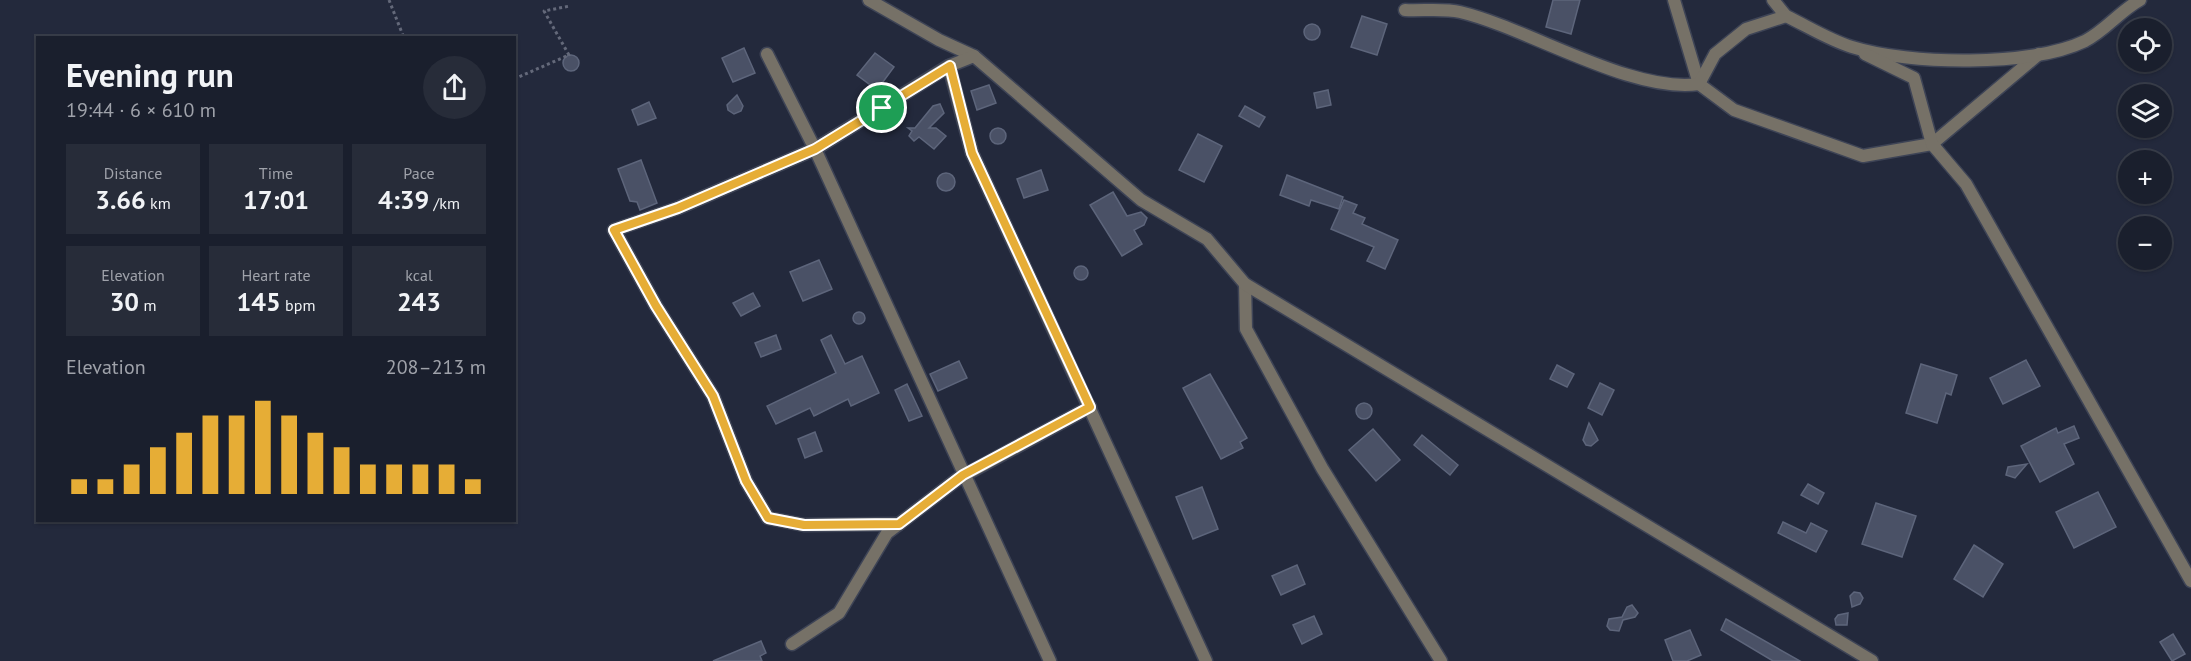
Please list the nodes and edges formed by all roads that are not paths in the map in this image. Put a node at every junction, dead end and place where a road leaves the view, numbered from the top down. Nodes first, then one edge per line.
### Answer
1 (869, 0) edge
2 (1674, 0) edge
3 (1773, 0) edge
4 (2140, 0) edge
5 (1405, 10) dead end
6 (1786, 16) junction
7 (1851, 47) junction
8 (767, 54) dead end
9 (2039, 54) junction
10 (974, 56) junction
11 (950, 66) junction
12 (1699, 84) junction
13 (1932, 144) junction
14 (815, 149) junction
15 (1245, 284) junction
16 (1090, 407) junction
17 (963, 475) junction
18 (899, 524) junction
19 (2191, 581) edge
20 (792, 644) dead end
21 (1050, 661) edge
22 (1206, 661) edge
23 (1441, 661) edge
24 (1872, 661) edge

1 - 10 street
2 - 12 street
3 - 6 street
4 - 9 street
5 - 12 street
6 - 7 street
6 - 12 street
7 - 9 street
7 - 13 street
8 - 14 street
9 - 13 street
10 - 11 street
10 - 15 street
11 - 14 street
11 - 16 street
12 - 13 street
13 - 19 street
14 - 17 street
14 - 18 street
15 - 23 street
15 - 24 street
16 - 17 street
16 - 22 street
17 - 18 street
17 - 21 street
18 - 20 street

